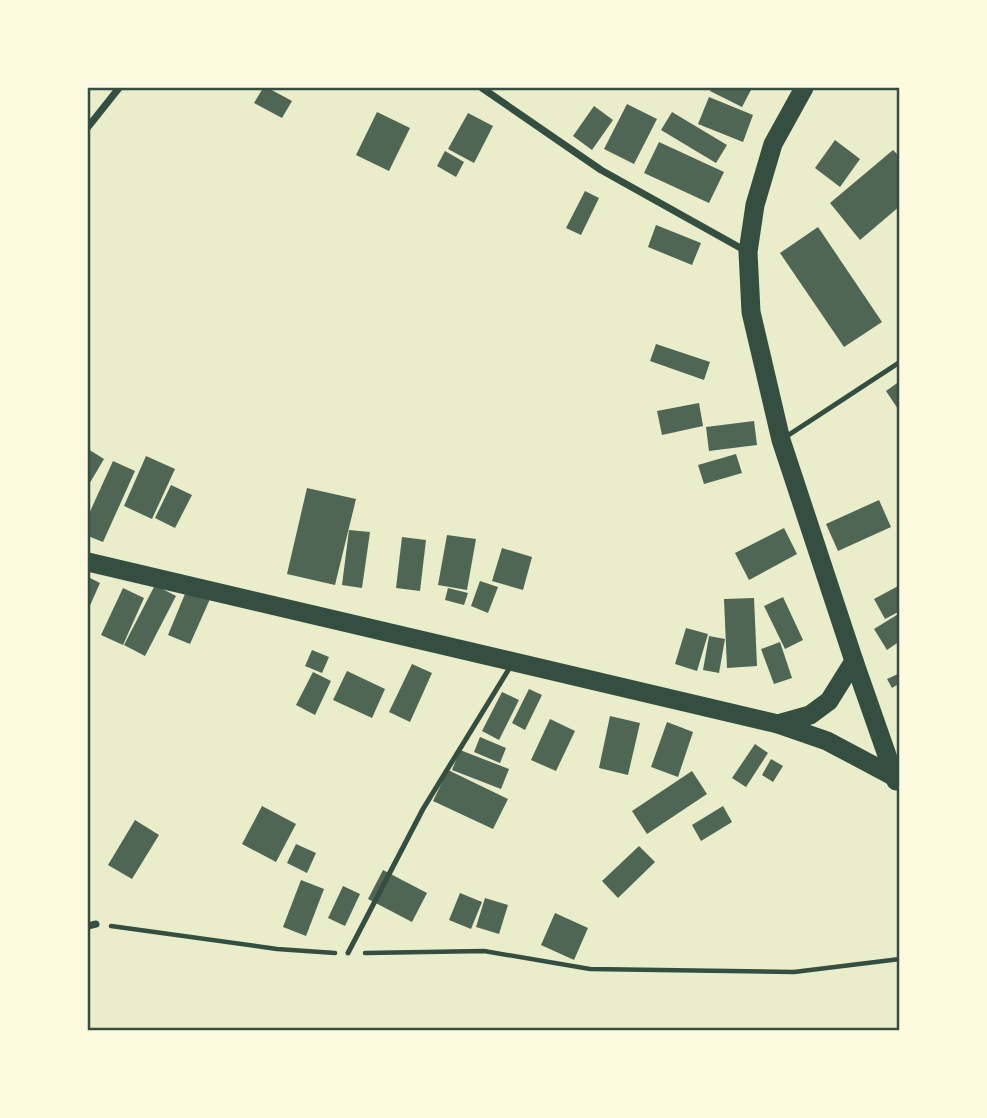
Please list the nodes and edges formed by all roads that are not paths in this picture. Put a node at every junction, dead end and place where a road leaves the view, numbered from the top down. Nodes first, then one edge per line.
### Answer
1 (119, 88) edge
2 (482, 88) edge
3 (804, 88) edge
4 (88, 127) edge
5 (748, 252) junction
6 (900, 362) edge
7 (782, 440) junction
8 (88, 562) edge
9 (854, 661) junction
10 (514, 662) junction
11 (778, 724) junction
12 (896, 781) edge
13 (96, 924) road end
14 (88, 926) edge
15 (348, 953) road end

1 - 4 street
2 - 5 street
3 - 5 highway
5 - 7 highway
6 - 7 lane
7 - 9 highway
8 - 10 highway
9 - 11 highway
9 - 12 highway
10 - 11 highway
10 - 15 lane
11 - 12 highway
13 - 14 street

